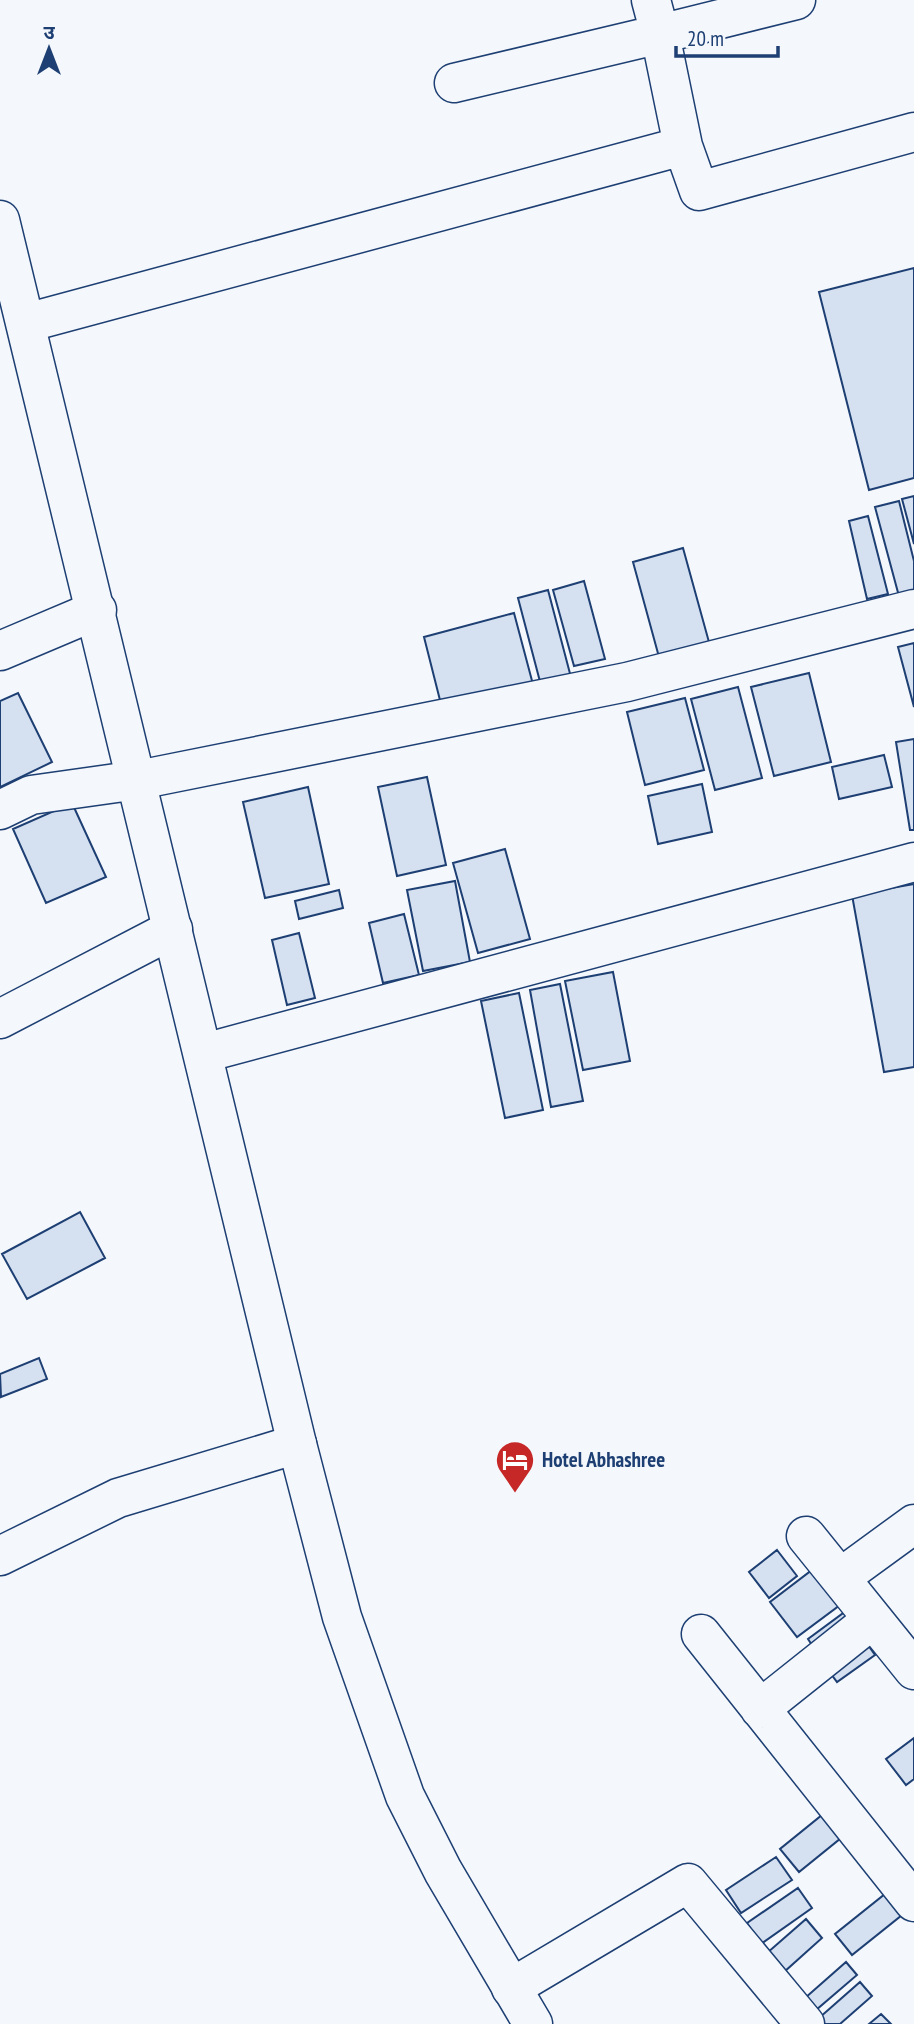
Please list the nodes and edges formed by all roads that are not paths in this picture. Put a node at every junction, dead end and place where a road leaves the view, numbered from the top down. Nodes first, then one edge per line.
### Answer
1 (796, 0) edge
2 (655, 17) edge
3 (454, 83) dead end
4 (914, 132) edge
5 (683, 146) junction
6 (0, 220) edge
7 (26, 323) junction
8 (914, 609) edge
9 (97, 610) junction
10 (0, 652) edge
11 (138, 780) junction
12 (0, 810) edge
13 (914, 862) edge
14 (173, 929) junction
15 (0, 1019) edge
16 (204, 1053) junction
17 (297, 1444) junction
18 (914, 1524) edge
19 (806, 1536) dead end
20 (0, 1556) edge
21 (839, 1578) junction
22 (873, 1619) junction
23 (701, 1634) dead end
24 (914, 1670) edge
25 (760, 1709) junction
26 (914, 1902) edge
27 (511, 1988) junction
28 (533, 2024) edge
29 (805, 2024) edge

1 - 2 street
2 - 3 street
2 - 5 street
4 - 5 street
5 - 7 street
6 - 7 street
7 - 9 street
8 - 11 street
9 - 10 street
9 - 11 street
11 - 12 street
11 - 14 street
13 - 16 street
14 - 15 street
14 - 16 street
16 - 17 street
17 - 20 street
17 - 27 street
18 - 21 street
19 - 21 street
21 - 22 street
22 - 24 street
22 - 25 street
23 - 25 street
25 - 26 street
27 - 28 street
27 - 29 street

